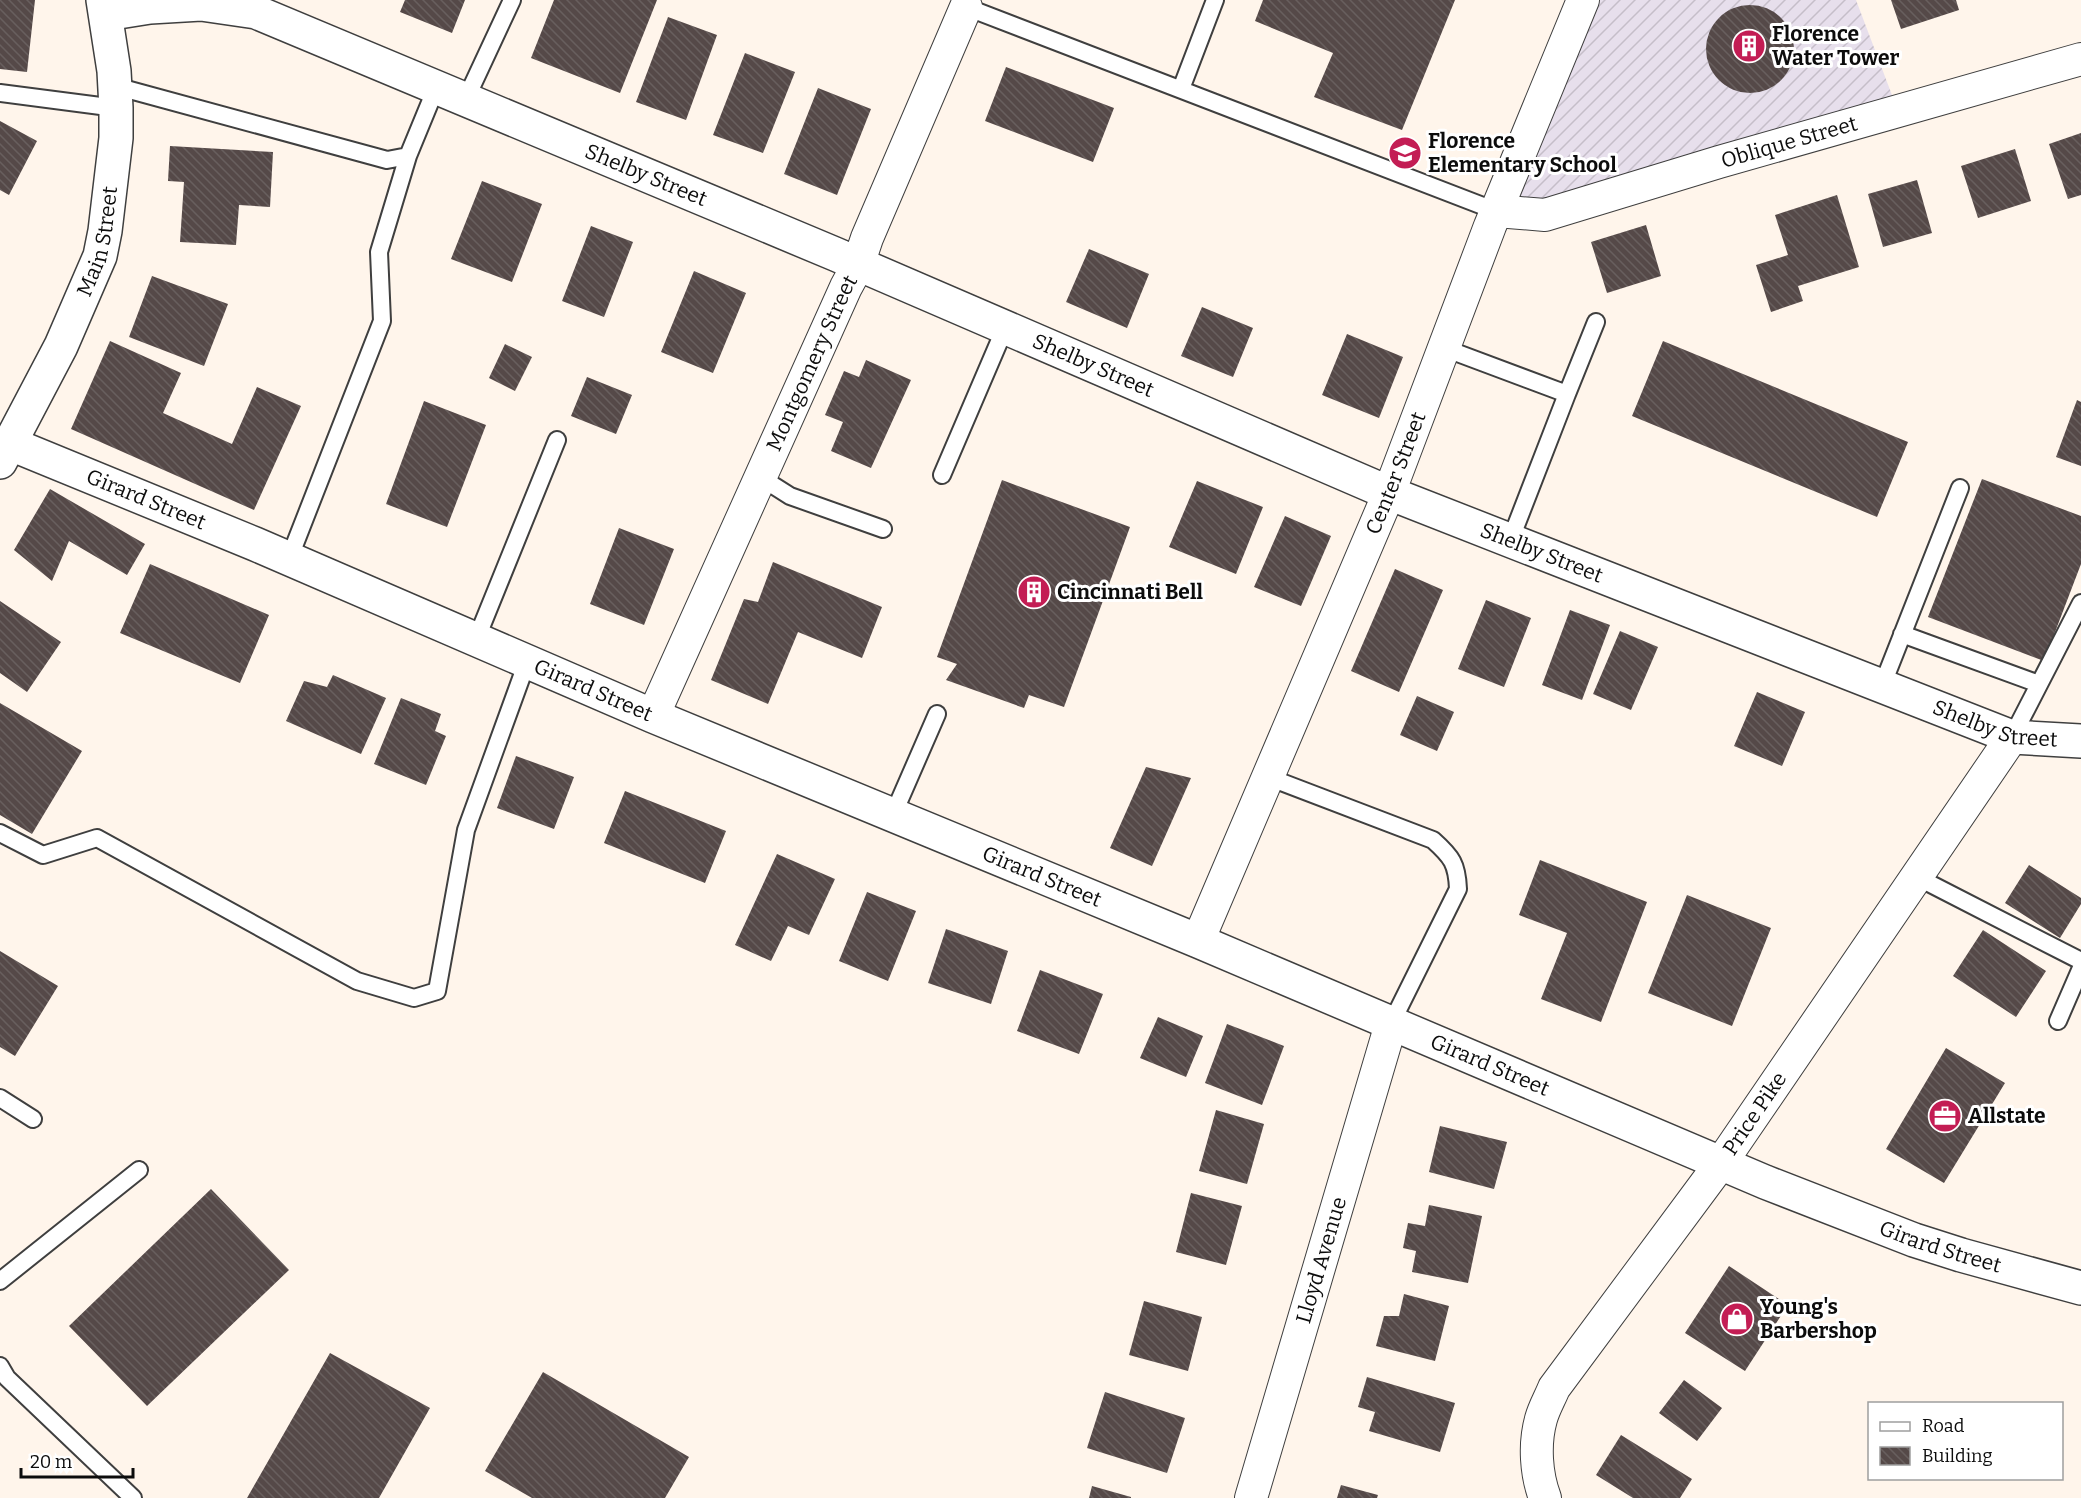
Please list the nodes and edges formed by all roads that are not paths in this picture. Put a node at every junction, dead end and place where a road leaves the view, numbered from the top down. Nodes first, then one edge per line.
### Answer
1 (512, 0) edge
2 (1215, 0) edge
3 (1583, 0) edge
4 (967, 3) edge
5 (105, 7) edge
6 (2081, 59) edge
7 (436, 88) junction
8 (1181, 89) junction
9 (0, 93) edge
10 (116, 97) junction
11 (465, 100) junction
12 (408, 156) junction
13 (1496, 211) junction
14 (858, 265) junction
15 (1596, 321) dead end
16 (1005, 328) junction
17 (1444, 348) junction
18 (1567, 394) junction
19 (557, 440) dead end
20 (5, 453) edge
21 (942, 475) dead end
22 (760, 477) junction
23 (1960, 488) dead end
24 (1389, 493) junction
25 (884, 529) dead end
26 (1510, 541) junction
27 (288, 558) junction
28 (2081, 603) edge
29 (1902, 634) junction
30 (476, 640) junction
31 (527, 662) junction
32 (2039, 684) junction
33 (1882, 686) junction
34 (937, 714) dead end
35 (653, 716) junction
36 (2012, 737) junction
37 (2081, 741) edge
38 (1268, 777) junction
39 (893, 815) junction
40 (0, 833) edge
41 (1917, 876) junction
42 (1198, 941) junction
43 (2081, 961) edge
44 (2081, 968) edge
45 (2058, 1021) dead end
46 (1391, 1024) junction
47 (0, 1098) edge
48 (33, 1119) dead end
49 (1721, 1163) junction
50 (139, 1170) dead end
51 (0, 1281) edge
52 (2081, 1288) edge
53 (0, 1366) edge
54 (133, 1498) edge
55 (1251, 1498) edge
56 (1545, 1498) edge

1 - 11 lane
2 - 8 lane
3 - 13 street, Center Street
4 - 8 lane
4 - 14 street, Montgomery Street
5 - 7 street, Shelby Street
5 - 10 street, Main Street
6 - 13 street, Oblique Street
7 - 11 street, Shelby Street
7 - 12 lane
8 - 13 lane
9 - 10 lane
10 - 12 lane
10 - 20 street, Main Street
11 - 14 street, Shelby Street
12 - 27 lane
13 - 17 street, Center Street
14 - 16 street, Shelby Street
14 - 22 street, Montgomery Street
15 - 18 lane
16 - 21 lane
16 - 24 street, Shelby Street
17 - 18 lane
17 - 24 street, Center Street
18 - 26 lane
19 - 30 lane
20 - 27 street, Girard Street
22 - 25 lane
22 - 35 street, Montgomery Street
23 - 29 lane
24 - 26 street, Shelby Street
24 - 38 street, Center Street
26 - 33 street, Shelby Street
27 - 30 street, Girard Street
28 - 32 lane
29 - 32 lane
29 - 33 lane
30 - 31 street, Girard Street
31 - 35 street, Girard Street
31 - 40 lane
32 - 36 lane
33 - 36 street, Shelby Street
34 - 39 lane
35 - 39 street, Girard Street
36 - 37 street, Shelby Street
36 - 41 street, Price Pike
38 - 42 street, Center Street
38 - 46 lane
39 - 42 street, Girard Street
41 - 43 lane
41 - 49 street, Price Pike
42 - 46 street, Girard Street
44 - 45 lane
46 - 49 street, Girard Street
46 - 55 street, Lloyd Avenue
47 - 48 lane
49 - 52 street, Girard Street
49 - 56 street, Price Pike
50 - 51 lane
53 - 54 lane

